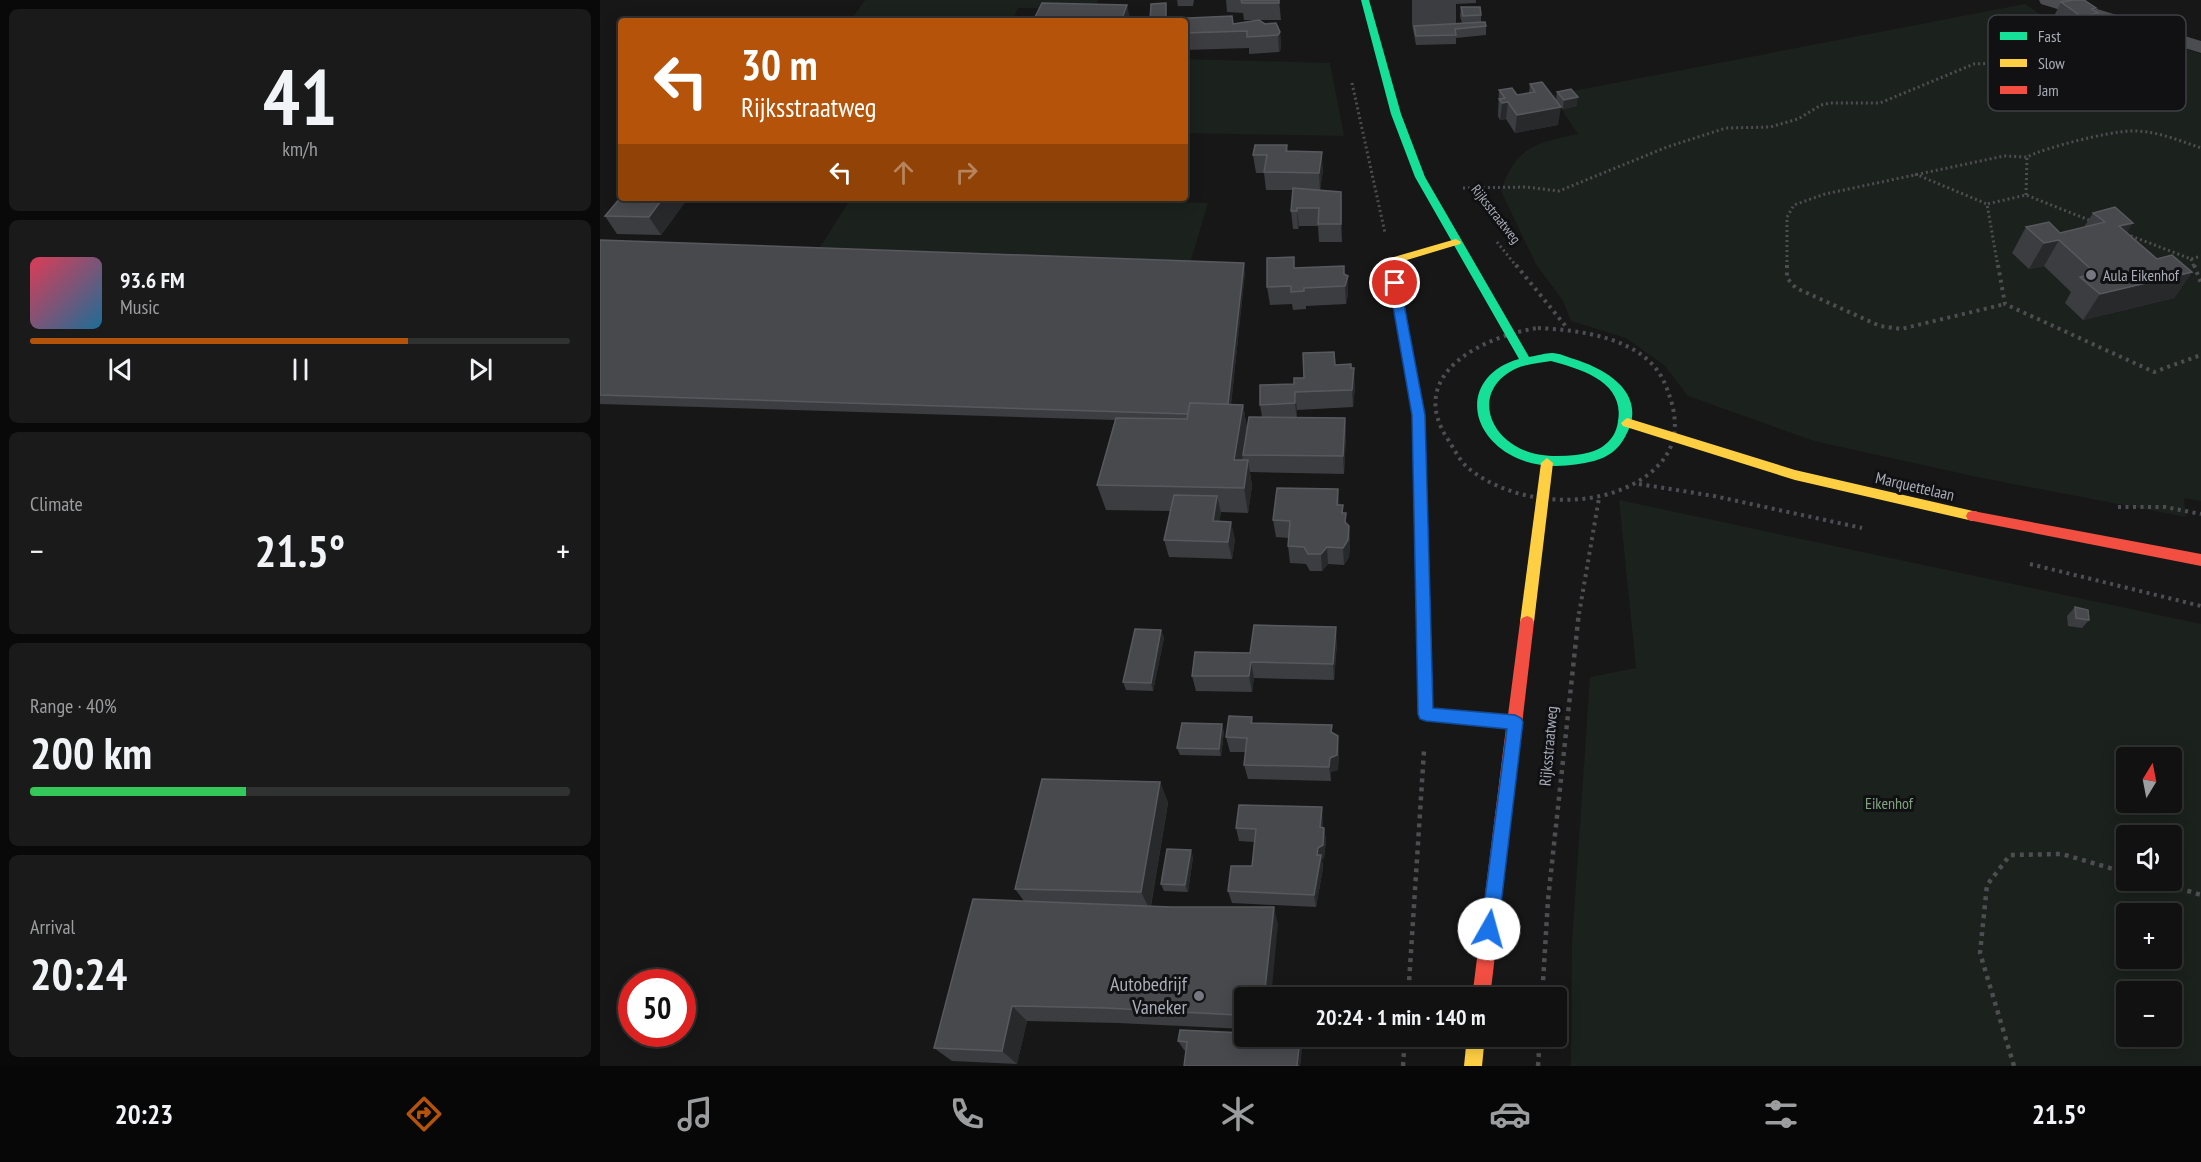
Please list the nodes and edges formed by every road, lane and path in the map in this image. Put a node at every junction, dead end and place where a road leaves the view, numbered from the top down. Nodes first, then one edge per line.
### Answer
1 (1365, 0) edge
2 (2048, 0) edge
3 (2097, 15) edge
4 (2186, 42) edge
5 (2201, 47) edge
6 (1988, 64) edge
7 (1352, 82) dead end
8 (2201, 148) edge
9 (2027, 156) junction
10 (1915, 174) junction
11 (1456, 189) dead end
12 (2026, 195) junction
13 (1987, 204) junction
14 (2103, 225) edge
15 (2125, 234) edge
16 (1491, 235) dead end
17 (1456, 242) junction
18 (2201, 256) edge
19 (2191, 259) junction
20 (1391, 261) junction
21 (2201, 283) edge
22 (2006, 304) junction
23 (1568, 329) junction
24 (1509, 332) junction
25 (2201, 355) edge
26 (1525, 360) junction
27 (1627, 423) junction
28 (1677, 438) junction
29 (1547, 463) junction
30 (1599, 498) junction
31 (1543, 499) junction
32 (2201, 560) edge
33 (1426, 714) junction
34 (1515, 722) junction
35 (2116, 870) edge
36 (2182, 889) edge
37 (2201, 895) edge
38 (1409, 987) edge
39 (1482, 987) edge
40 (1543, 987) edge
41 (1404, 1047) edge
42 (1475, 1047) edge
43 (1539, 1047) edge
44 (1402, 1066) edge
45 (1473, 1066) edge
46 (1538, 1066) edge
47 (2014, 1066) edge

1 - 17 main road
2 - 3 street
4 - 5 street
6 - 11 path
7 - 20 path
8 - 9 path
9 - 10 path
9 - 12 path
10 - 13 path
10 - 22 path
12 - 13 path
12 - 14 path
13 - 22 path
15 - 19 path
16 - 23 path, Rijksstraatweg
17 - 20 main road
17 - 24 main road
18 - 19 path
19 - 21 path
20 - 33 main road
22 - 25 path
23 - 24 path
23 - 28 path
24 - 26 main road
24 - 31 path
26 - 27 main road
26 - 29 main road
27 - 28 main road, Marquettelaan
27 - 29 main road
28 - 30 path
28 - 32 main road, Marquettelaan
29 - 31 main road, Rijksstraatweg
30 - 31 path
30 - 40 path, Rijksstraatweg
31 - 34 main road, Rijksstraatweg
33 - 34 main road
33 - 38 path
34 - 39 main road, Rijksstraatweg
35 - 47 path
36 - 37 path
41 - 44 path
42 - 45 main road
43 - 46 path

